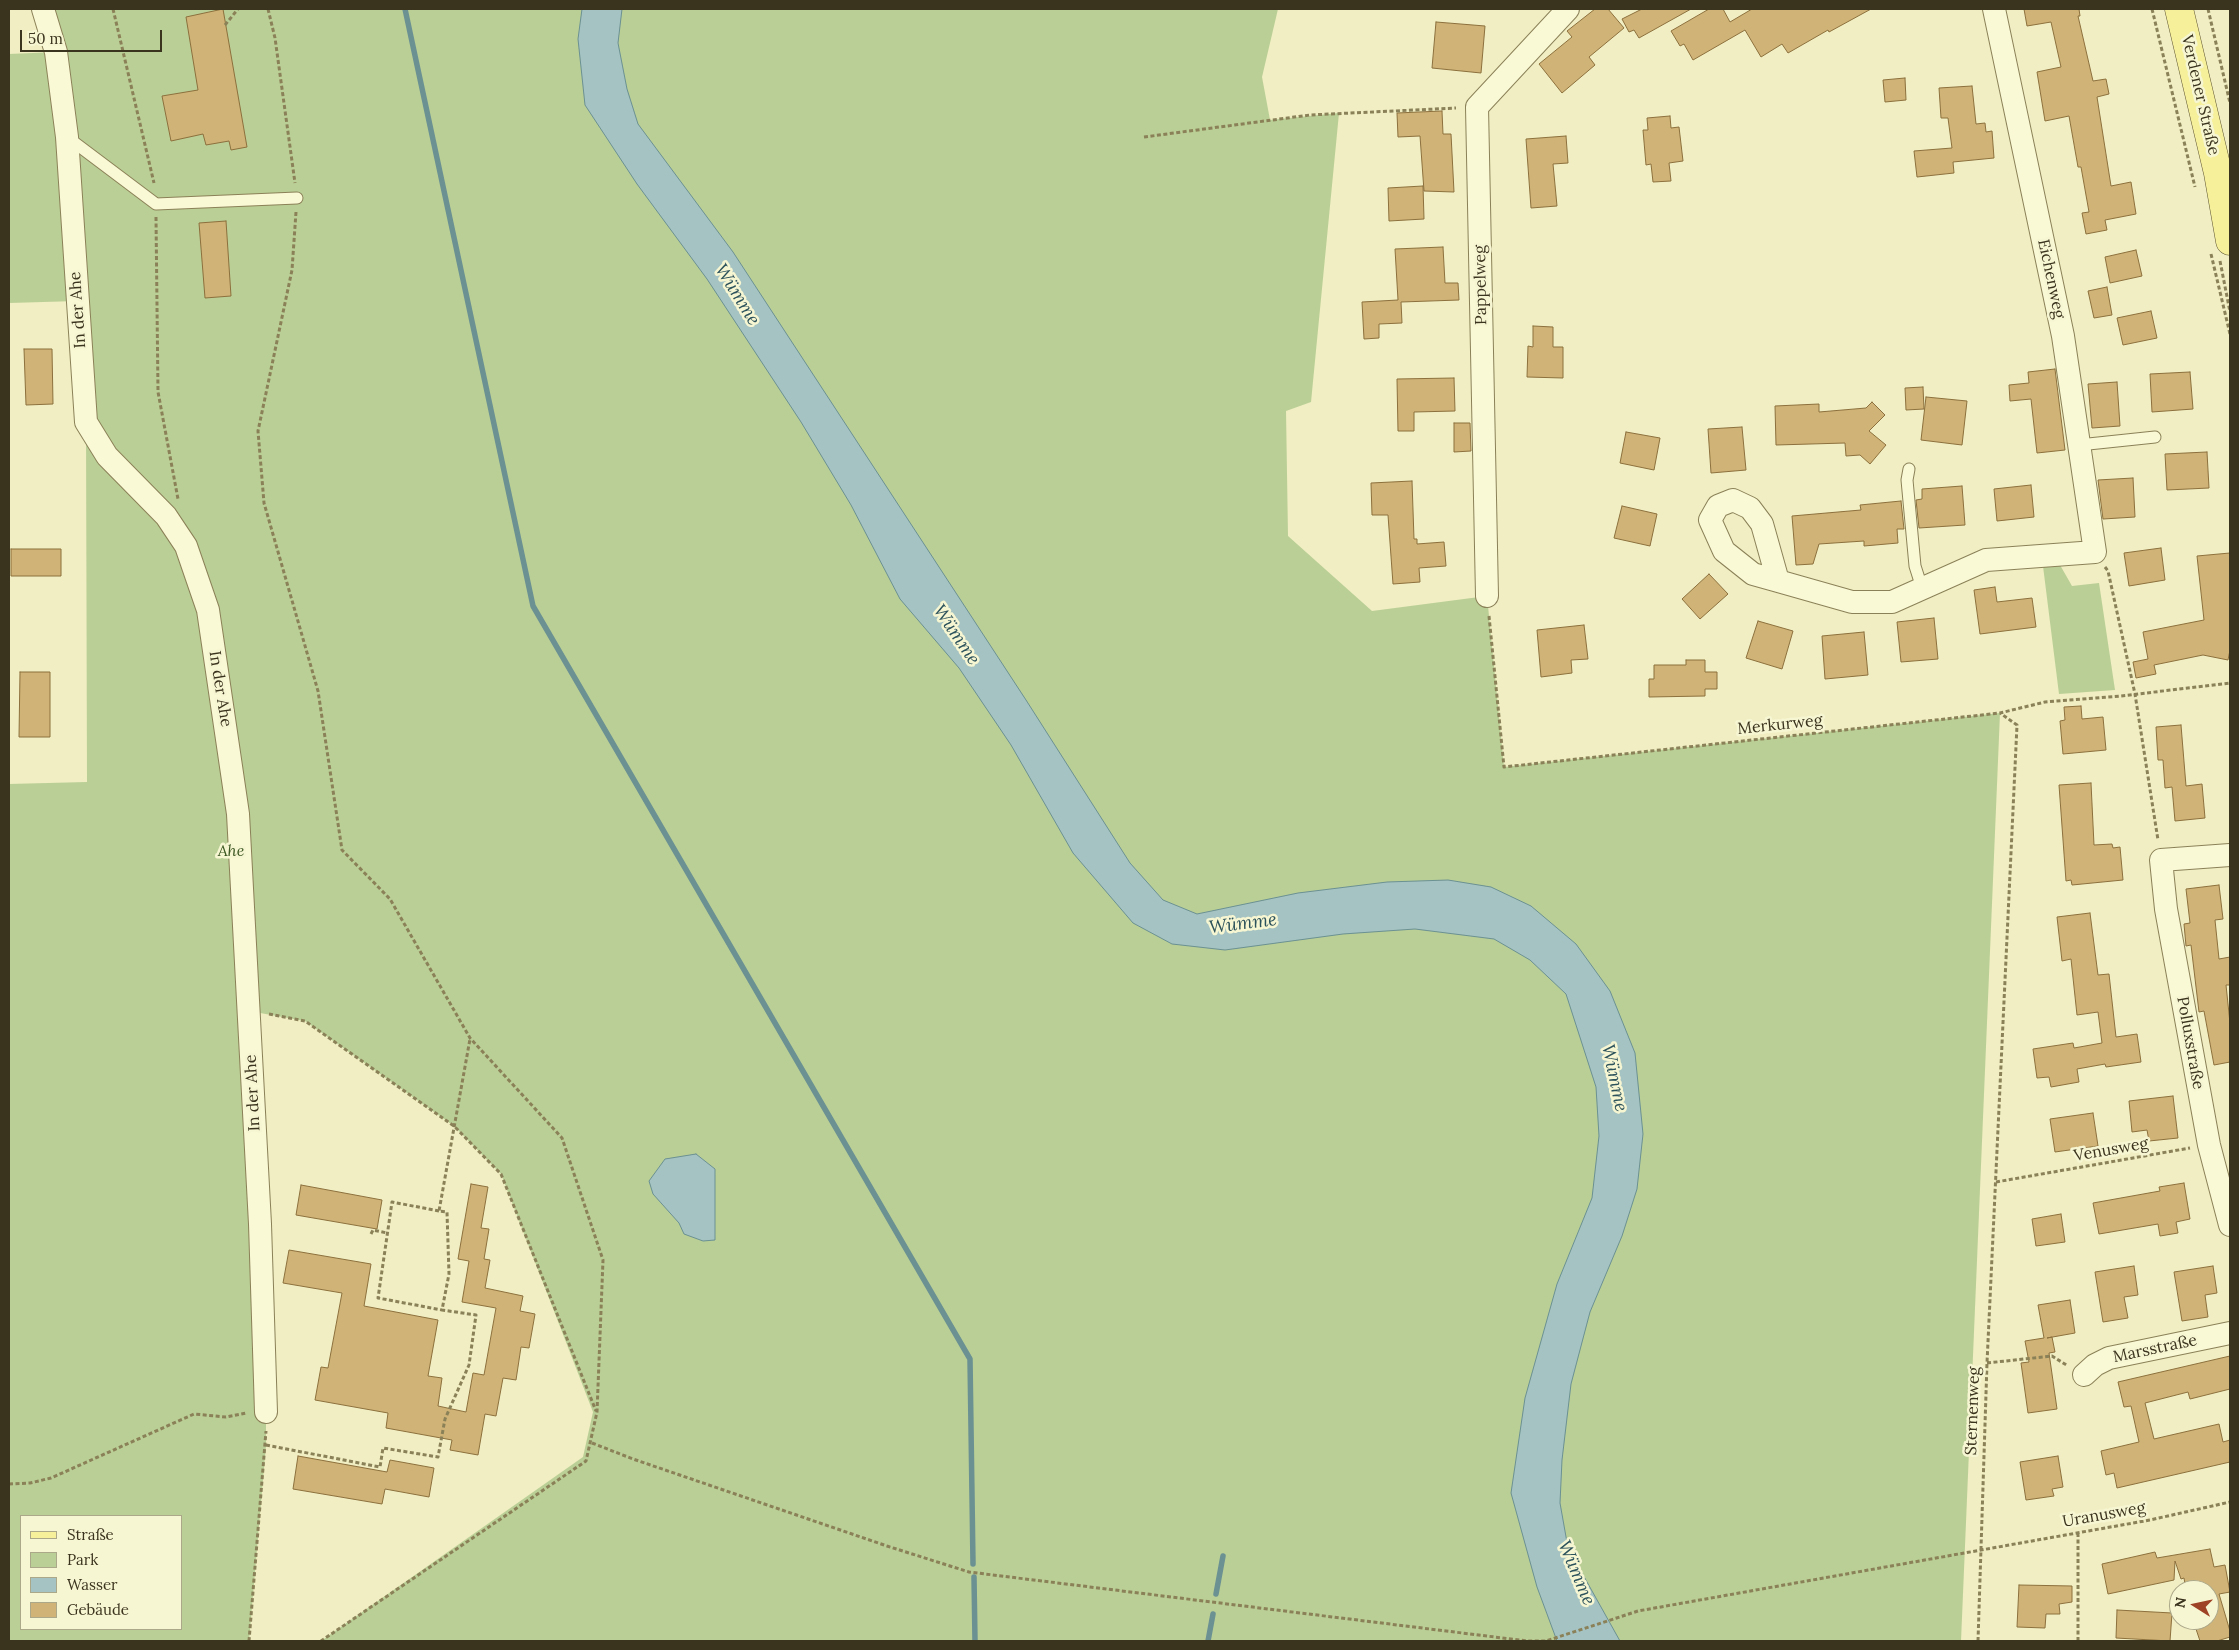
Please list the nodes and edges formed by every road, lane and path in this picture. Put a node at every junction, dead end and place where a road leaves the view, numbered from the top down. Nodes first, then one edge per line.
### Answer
1 (43, 9) edge
2 (113, 9) edge
3 (238, 9) edge
4 (268, 9) edge
5 (1568, 9) edge
6 (1994, 9) edge
7 (2152, 9) edge
8 (2179, 9) edge
9 (2208, 9) edge
10 (225, 25) dead end
11 (2230, 103) edge
12 (1477, 107) junction
13 (1144, 136) dead end
14 (67, 137) junction
15 (2224, 173) edge
16 (2196, 189) dead end
17 (297, 198) junction
18 (156, 204) junction
19 (2220, 243) edge
20 (2230, 334) edge
21 (2155, 437) dead end
22 (2079, 445) junction
23 (1909, 469) dead end
24 (180, 509) dead end
25 (2095, 552) junction
26 (1778, 581) dead end
27 (1922, 588) junction
28 (1487, 596) joint
29 (2230, 683) edge
30 (2135, 694) junction
31 (2000, 713) junction
32 (2230, 855) edge
33 (2161, 860) junction
34 (248, 1010) junction
35 (470, 1038) junction
36 (454, 1126) junction
37 (2209, 1145) junction
38 (1996, 1182) junction
39 (439, 1211) junction
40 (2230, 1225) edge
41 (387, 1233) junction
42 (371, 1234) dead end
43 (442, 1310) junction
44 (2230, 1333) edge
45 (1987, 1363) junction
46 (2084, 1375) joint
47 (266, 1412) junction
48 (597, 1412) junction
49 (592, 1443) junction
50 (266, 1445) junction
51 (9, 1484) edge
52 (2230, 1502) edge
53 (2078, 1533) junction
54 (1981, 1549) junction
55 (1546, 1640) edge
56 (249, 1641) edge
57 (321, 1641) edge
58 (1527, 1641) edge
59 (1978, 1641) edge
60 (2078, 1641) edge

1 - 14 street, In der Ahe
2 - 18 path
3 - 10 path
4 - 17 path
5 - 12 street
6 - 22 street, Eichenweg
7 - 16 path
8 - 15 main road, Verdener Straße
9 - 11 path
12 - 13 path
12 - 28 street, Pappelweg
14 - 18 lane
14 - 34 street, In der Ahe
15 - 19 main road, Verdener Straße
17 - 18 lane
17 - 35 path
18 - 24 path
19 - 20 path
21 - 22 lane
22 - 25 street, Eichenweg
23 - 27 lane
25 - 27 street
25 - 30 path
26 - 27 street
28 - 31 path, Merkurweg
29 - 30 path, Merkurweg
30 - 31 path, Merkurweg
30 - 33 path
31 - 38 path, Sternenweg
32 - 33 street
33 - 37 street, Polluxstraße
34 - 36 path
34 - 47 street, In der Ahe
35 - 36 path
35 - 48 path
36 - 39 path
36 - 48 path
37 - 38 path, Venusweg
37 - 40 street, Polluxstraße
38 - 45 path, Sternenweg
39 - 41 path
39 - 43 path
41 - 42 path
41 - 43 path
43 - 50 path
44 - 46 street, Marsstraße
45 - 46 path
45 - 54 path, Sternenweg
47 - 50 path
47 - 51 path
48 - 49 path
49 - 57 path
49 - 58 path, Uranusweg
50 - 56 path
52 - 53 path, Uranusweg
53 - 54 path, Uranusweg
53 - 60 path
54 - 55 path, Uranusweg
54 - 59 path, Sternenweg
55 - 58 path, Uranusweg

